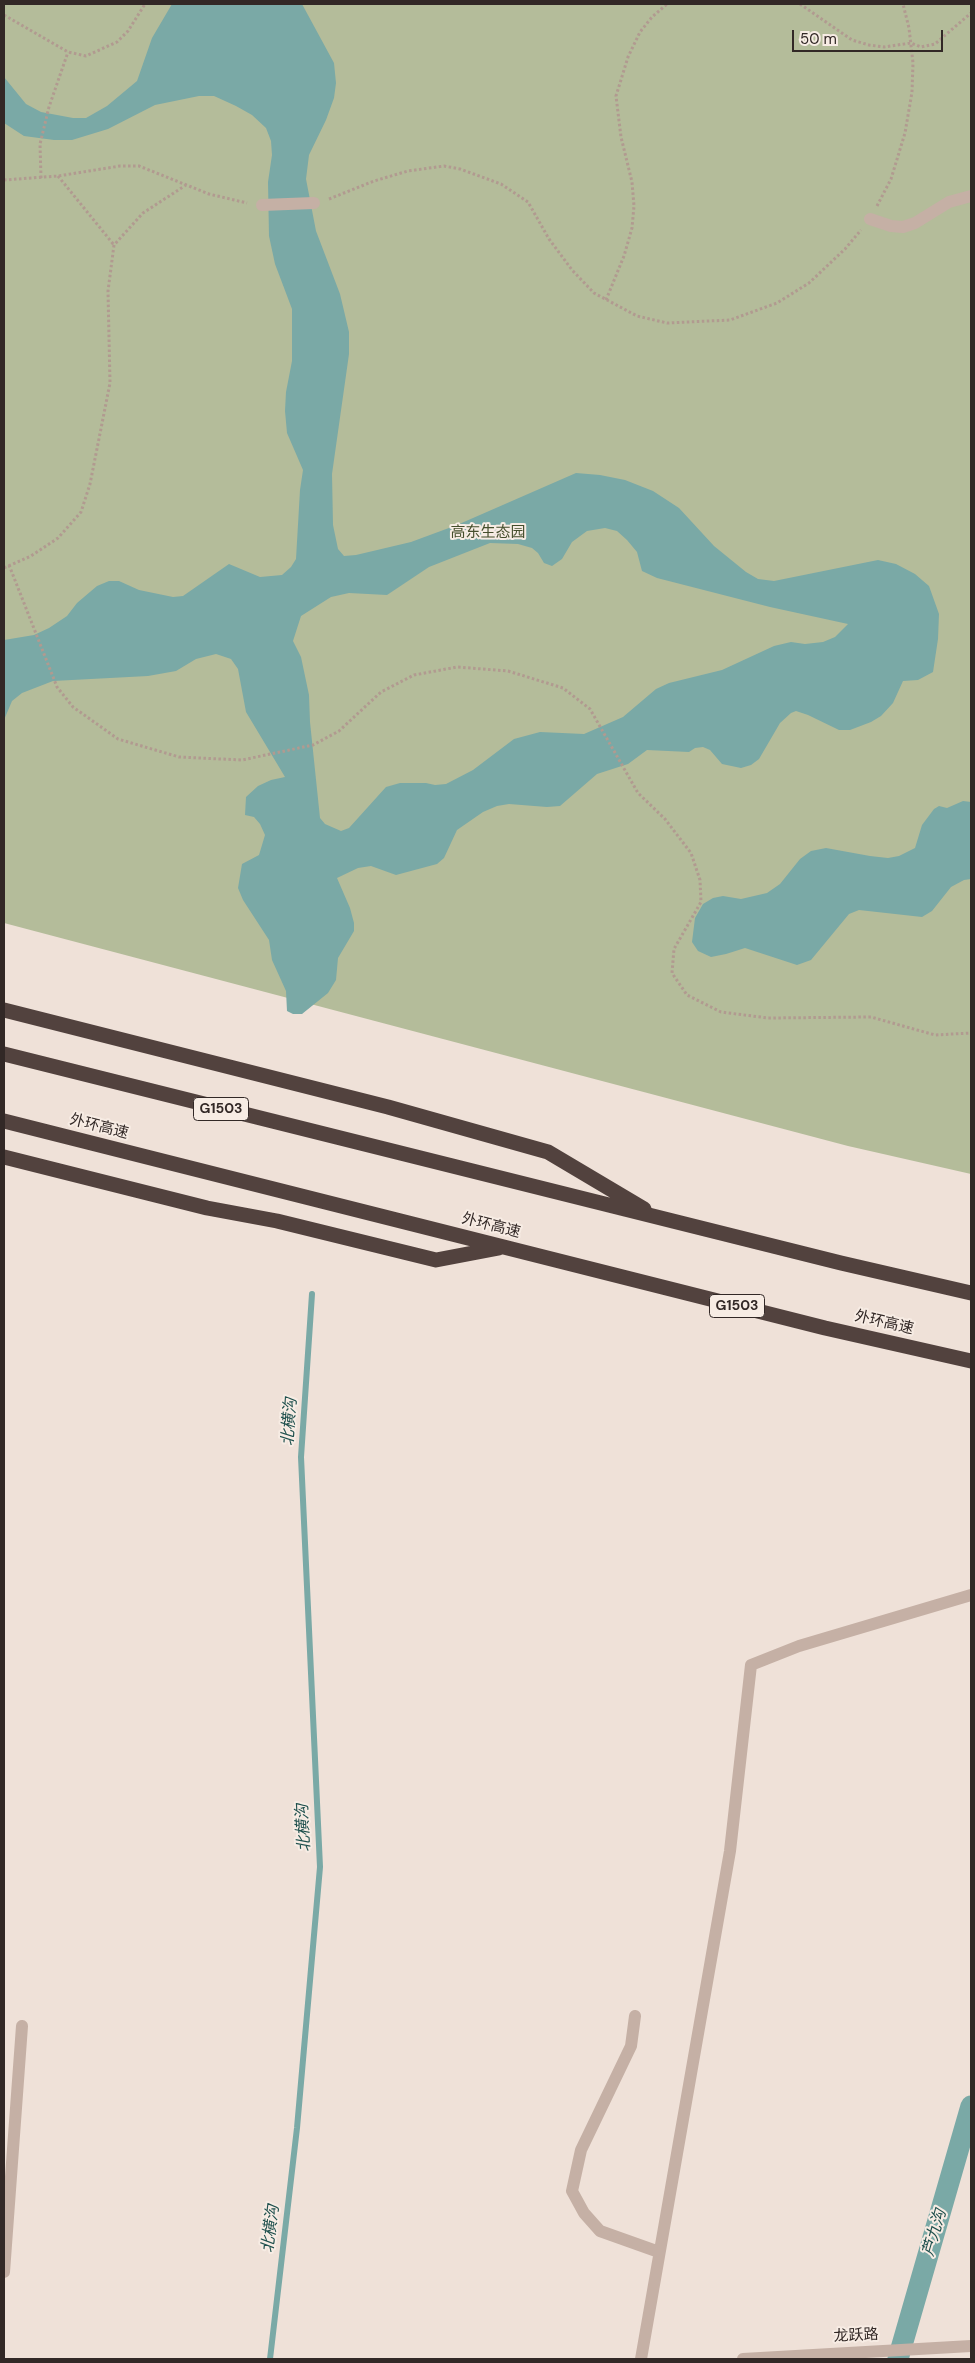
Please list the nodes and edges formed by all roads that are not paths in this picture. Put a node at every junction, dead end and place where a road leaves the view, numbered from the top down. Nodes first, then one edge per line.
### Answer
1 (971, 196) edge
2 (314, 203) road end
3 (262, 205) road end
4 (870, 219) road end
5 (4, 1010) edge
6 (4, 1054) edge
7 (4, 1121) edge
8 (4, 1157) edge
9 (658, 1217) junction
10 (504, 1247) junction
11 (971, 1292) edge
12 (971, 1361) edge
13 (971, 1594) edge
14 (635, 2016) dead end
15 (22, 2026) dead end
16 (659, 2252) junction
17 (4, 2272) edge
18 (971, 2346) edge
19 (944, 2351) edge
20 (641, 2359) edge
21 (743, 2359) edge

1 - 4 street
2 - 3 street
5 - 9 highway
6 - 9 highway, G1503
7 - 10 highway, 外环高速 / G1503
8 - 10 highway
9 - 11 highway, G1503
10 - 12 highway, 外环高速 / G1503
13 - 16 street
14 - 16 street
15 - 17 street
16 - 20 street
18 - 19 street, 龙跃路
19 - 21 street, 龙跃路

